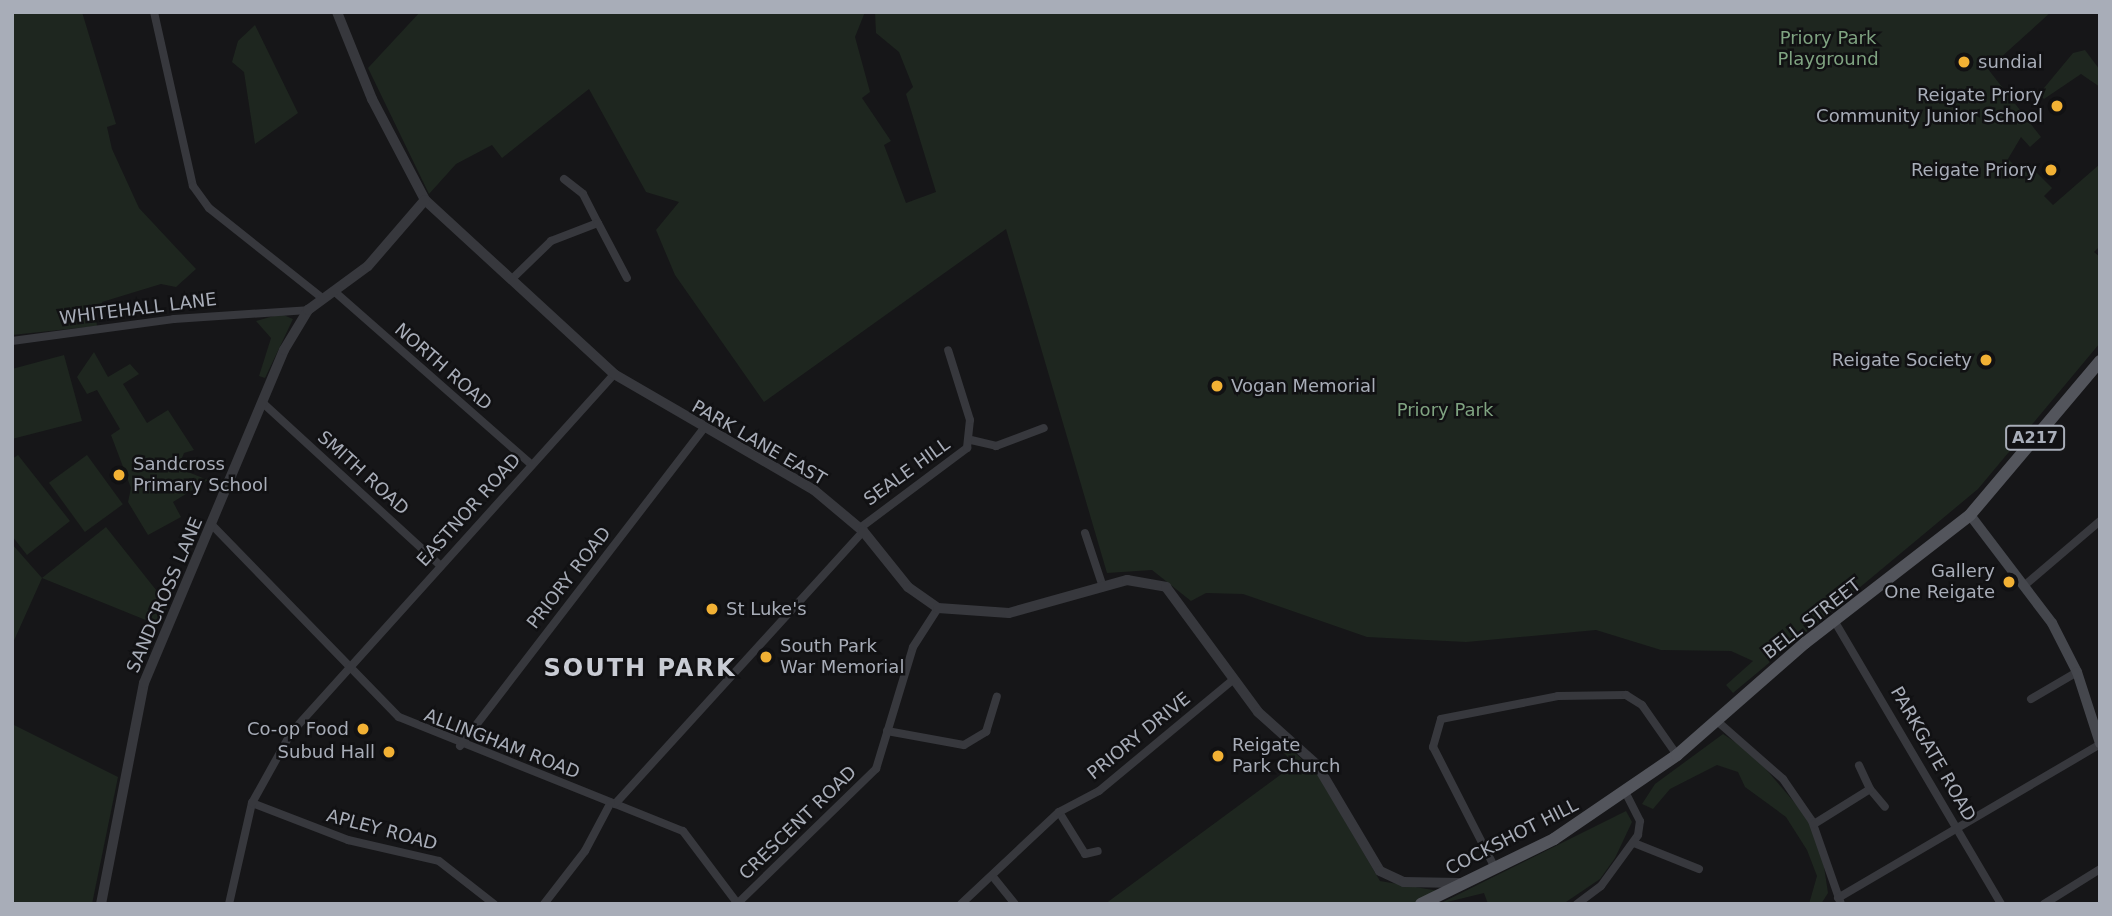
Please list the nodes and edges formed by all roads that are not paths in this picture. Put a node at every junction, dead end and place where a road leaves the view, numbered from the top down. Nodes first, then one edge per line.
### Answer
1 (154, 12) edge
2 (337, 12) edge
3 (564, 178) dead end
4 (425, 200) junction
5 (598, 223) junction
6 (513, 278) junction
7 (627, 278) dead end
8 (335, 292) junction
9 (322, 298) junction
10 (308, 310) junction
11 (12, 341) edge
12 (948, 350) dead end
13 (2100, 361) edge
14 (614, 374) junction
15 (264, 404) junction
16 (1044, 428) dead end
17 (703, 429) junction
18 (971, 440) junction
19 (531, 464) junction
20 (1970, 514) junction
21 (2100, 521) edge
22 (212, 525) junction
23 (861, 529) junction
24 (1085, 533) dead end
25 (441, 566) junction
26 (2025, 584) junction
27 (1103, 587) junction
28 (938, 608) junction
29 (1835, 622) junction
30 (348, 668) junction
31 (2077, 672) junction
32 (1234, 679) junction
33 (997, 696) dead end
34 (2031, 699) dead end
35 (1717, 721) junction
36 (887, 730) junction
37 (2100, 743) edge
38 (460, 746) junction
39 (1677, 755) junction
40 (1859, 765) dead end
41 (1870, 789) junction
42 (1626, 794) junction
43 (252, 803) junction
44 (613, 803) junction
45 (1885, 807) dead end
46 (1059, 812) junction
47 (1814, 824) junction
48 (1959, 828) junction
49 (1634, 843) junction
50 (1098, 851) dead end
51 (1494, 868) junction
52 (1699, 869) dead end
53 (2100, 869) edge
54 (994, 878) junction
55 (1459, 883) junction
56 (1839, 901) edge
57 (102, 904) edge
58 (229, 904) edge
59 (494, 904) edge
60 (544, 904) edge
61 (737, 904) edge
62 (961, 904) edge
63 (1015, 904) edge
64 (1421, 904) edge
65 (1577, 904) edge
66 (2001, 904) edge
67 (2044, 904) edge

1 - 9 street
2 - 4 street, PARK LANE EAST
3 - 5 street
4 - 6 street, PARK LANE EAST
4 - 8 street, SANDCROSS LANE
5 - 6 street
5 - 7 street
6 - 14 street, PARK LANE EAST
8 - 9 street, SANDCROSS LANE
8 - 19 street, NORTH ROAD
9 - 10 street, SANDCROSS LANE
10 - 11 street, WHITEHALL LANE
10 - 15 street, SANDCROSS LANE
12 - 18 street, SEALE HILL
13 - 20 main road, BELL STREET / A217
14 - 17 street, PARK LANE EAST
14 - 19 street, EASTNOR ROAD
15 - 22 street, SANDCROSS LANE
15 - 25 street, SMITH ROAD
16 - 18 street, SEALE HILL
17 - 23 street, PARK LANE EAST
17 - 38 street, PRIORY ROAD
18 - 23 street, SEALE HILL
19 - 25 street, EASTNOR ROAD
20 - 26 main road
20 - 29 main road, BELL STREET / A217
21 - 26 street
22 - 30 street, ALLINGHAM ROAD
22 - 57 street, SANDCROSS LANE
23 - 28 street, PARK LANE EAST
23 - 44 street, SEALE HILL
24 - 27 street
25 - 30 street, EASTNOR ROAD
26 - 31 main road
27 - 28 street
27 - 32 street
28 - 36 street, CRESCENT ROAD
29 - 35 main road, BELL STREET / A217
29 - 48 street, PARKGATE ROAD
30 - 38 street, ALLINGHAM ROAD
30 - 43 street, EASTNOR ROAD
31 - 34 street
31 - 37 main road
32 - 46 street, PRIORY DRIVE
32 - 55 street
33 - 36 street
35 - 39 main road, COCKSHOT HILL / A217
35 - 47 street
36 - 61 street, CRESCENT ROAD
37 - 48 street
38 - 44 street, ALLINGHAM ROAD
39 - 42 main road, COCKSHOT HILL / A217
39 - 51 street
40 - 41 street
41 - 45 street
41 - 47 street
42 - 49 street
42 - 51 main road, COCKSHOT HILL / A217
43 - 58 street, EASTNOR ROAD
43 - 59 street, APLEY ROAD
44 - 60 street, SEALE HILL
44 - 61 street, ALLINGHAM ROAD
46 - 50 street
46 - 54 street, PRIORY DRIVE
47 - 56 street
48 - 56 street
48 - 66 street, PARKGATE ROAD
49 - 52 street
49 - 65 street
51 - 55 main road, COCKSHOT HILL / A217
53 - 67 street
54 - 62 street, PRIORY DRIVE
54 - 63 street
55 - 64 main road, COCKSHOT HILL / A217

